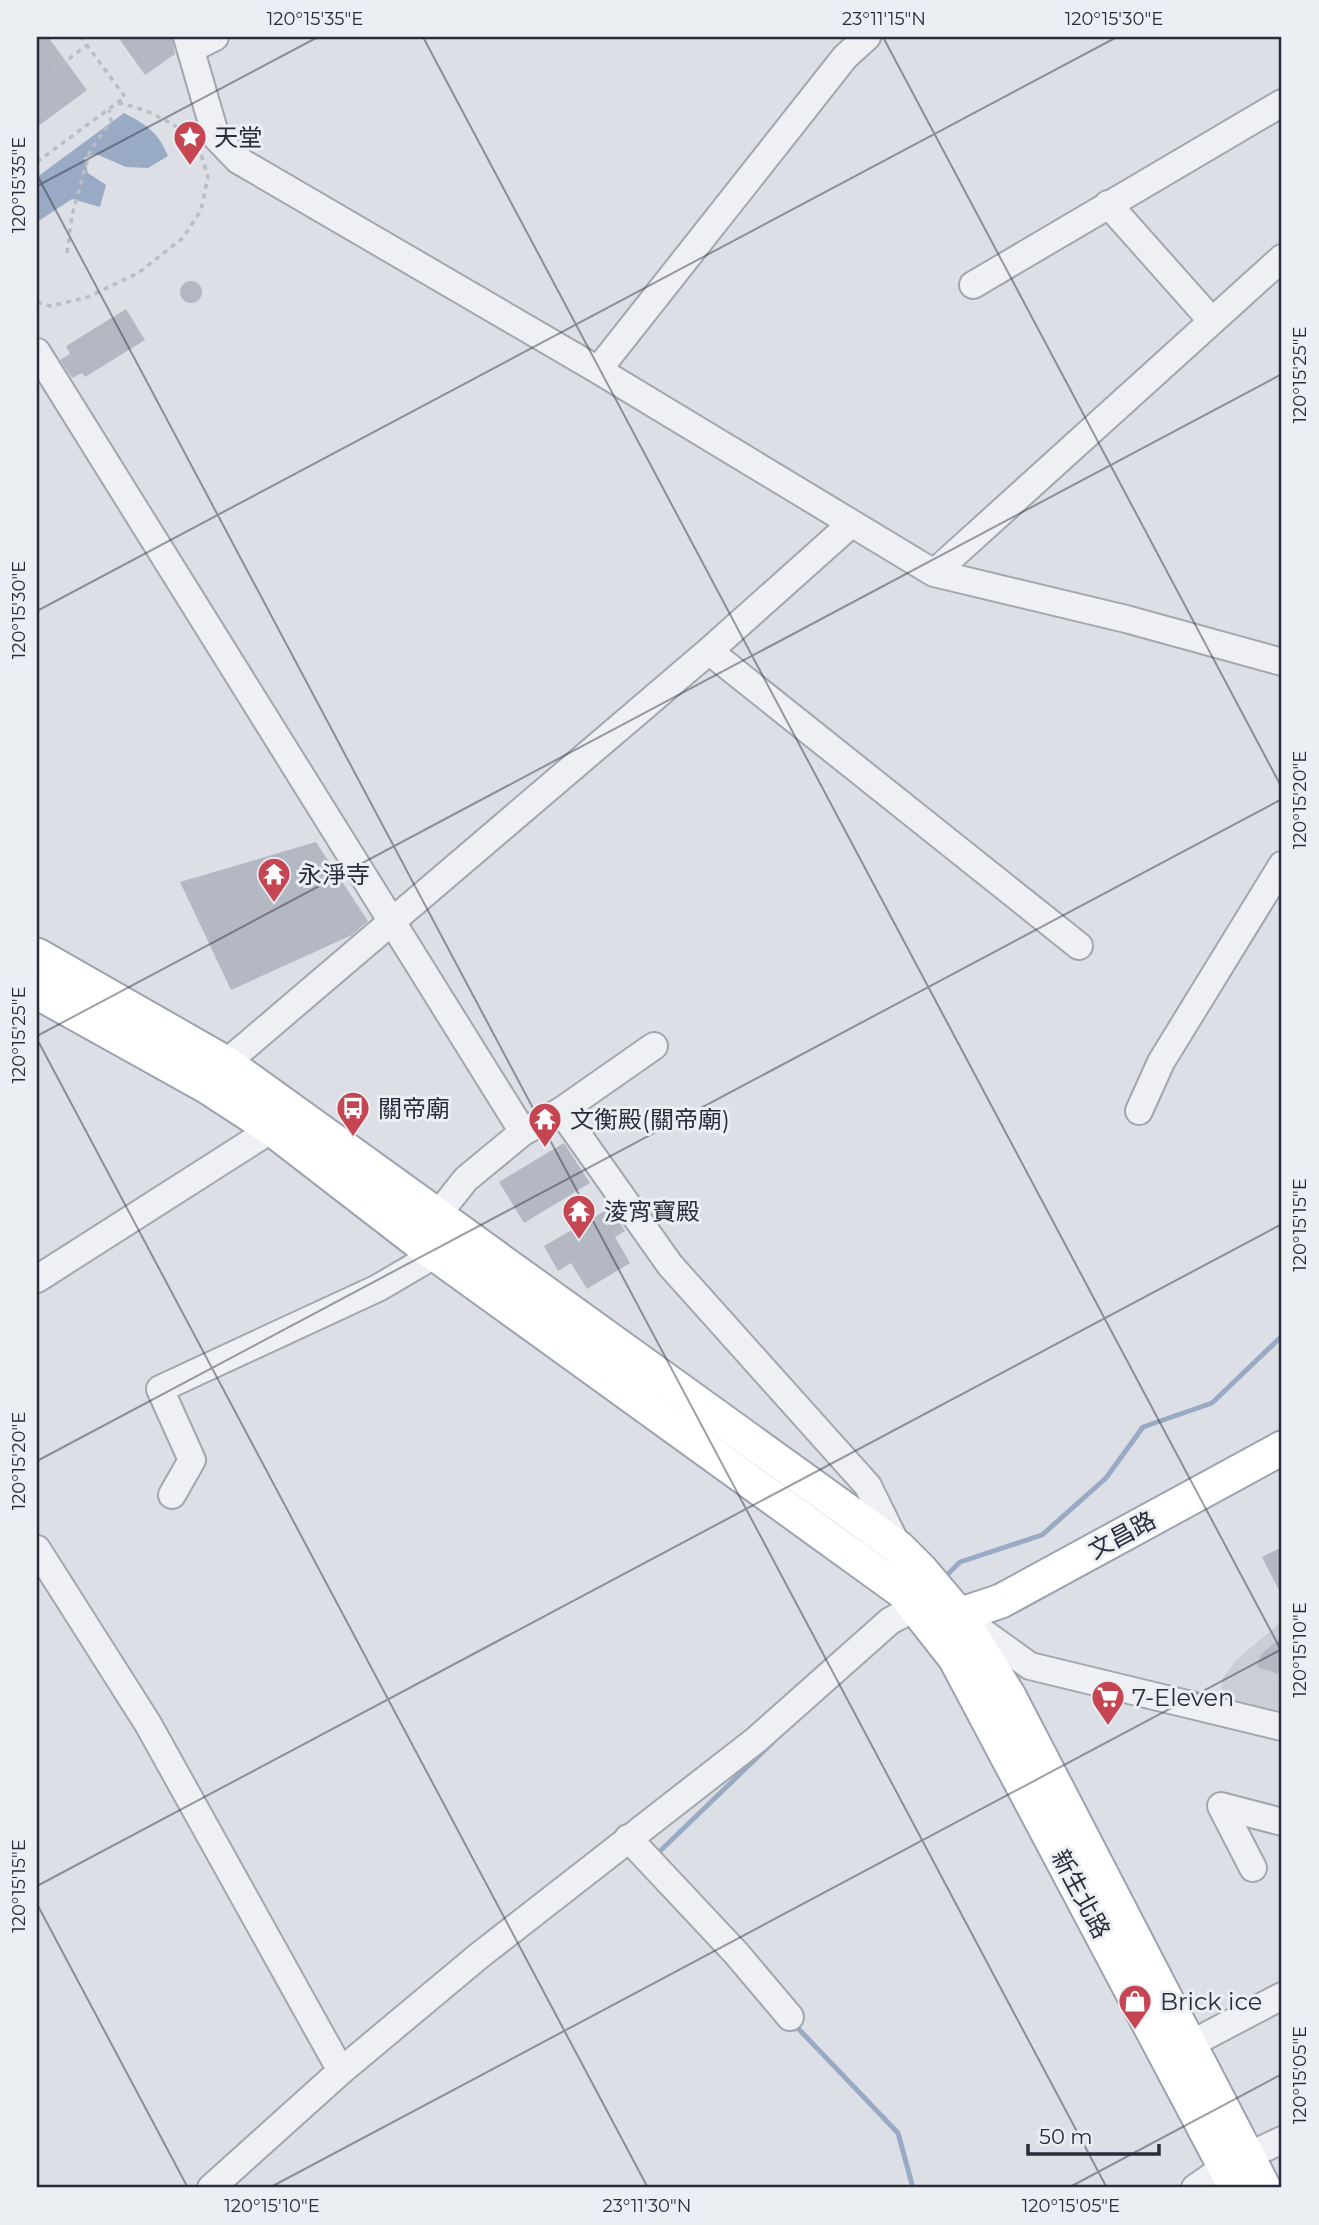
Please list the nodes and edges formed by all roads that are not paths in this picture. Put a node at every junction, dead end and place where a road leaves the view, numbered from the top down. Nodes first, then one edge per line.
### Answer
1 (215, 37) edge
2 (867, 37) edge
3 (189, 43) edge
4 (1282, 103) edge
5 (1108, 204) junction
6 (1282, 258) edge
7 (973, 285) dead end
8 (1212, 321) junction
9 (37, 352) edge
10 (598, 370) junction
11 (852, 524) junction
12 (934, 573) junction
13 (709, 651) junction
14 (1282, 662) edge
15 (1282, 864) edge
16 (392, 922) junction
17 (1079, 946) dead end
18 (37, 955) edge
19 (37, 992) edge
20 (654, 1046) dead end
21 (216, 1074) junction
22 (561, 1111) junction
23 (1139, 1111) dead end
24 (271, 1129) junction
25 (523, 1132) junction
26 (430, 1237) junction
27 (37, 1279) edge
28 (1282, 1448) edge
29 (172, 1495) dead end
30 (899, 1548) junction
31 (37, 1549) edge
32 (915, 1608) junction
33 (959, 1615) junction
34 (1282, 1727) edge
35 (1282, 1822) edge
36 (628, 1838) junction
37 (1253, 1868) dead end
38 (1282, 1997) edge
39 (790, 2017) dead end
40 (1189, 2045) junction
41 (341, 2071) junction
42 (1282, 2140) edge
43 (1236, 2171) edge
44 (211, 2188) edge
45 (1195, 2188) edge
46 (1264, 2188) edge

1 - 3 street
2 - 10 street
3 - 10 street
4 - 5 street
5 - 7 street
5 - 8 street
6 - 8 street
8 - 12 street
9 - 16 street
10 - 11 street
11 - 12 street
11 - 13 street
12 - 14 street
13 - 16 street
13 - 17 street
15 - 23 street
16 - 21 street
16 - 25 street
18 - 21 main road
19 - 21 main road
20 - 22 street
21 - 24 main road
21 - 26 main road
22 - 25 street
22 - 30 street
24 - 26 main road
24 - 27 street
25 - 26 street
26 - 29 street
26 - 30 main road, 新生北路
26 - 32 main road, 新生北路
28 - 33 main road, 文昌路
30 - 33 main road, 新生北路
31 - 41 street
32 - 33 main road
32 - 36 street
32 - 43 main road, 新生北路
33 - 34 street
33 - 40 main road, 新生北路
35 - 37 street
36 - 39 street
36 - 41 street
38 - 40 street
40 - 43 main road, 新生北路
41 - 44 street
42 - 43 street
43 - 45 street
43 - 46 main road, 新生北路

